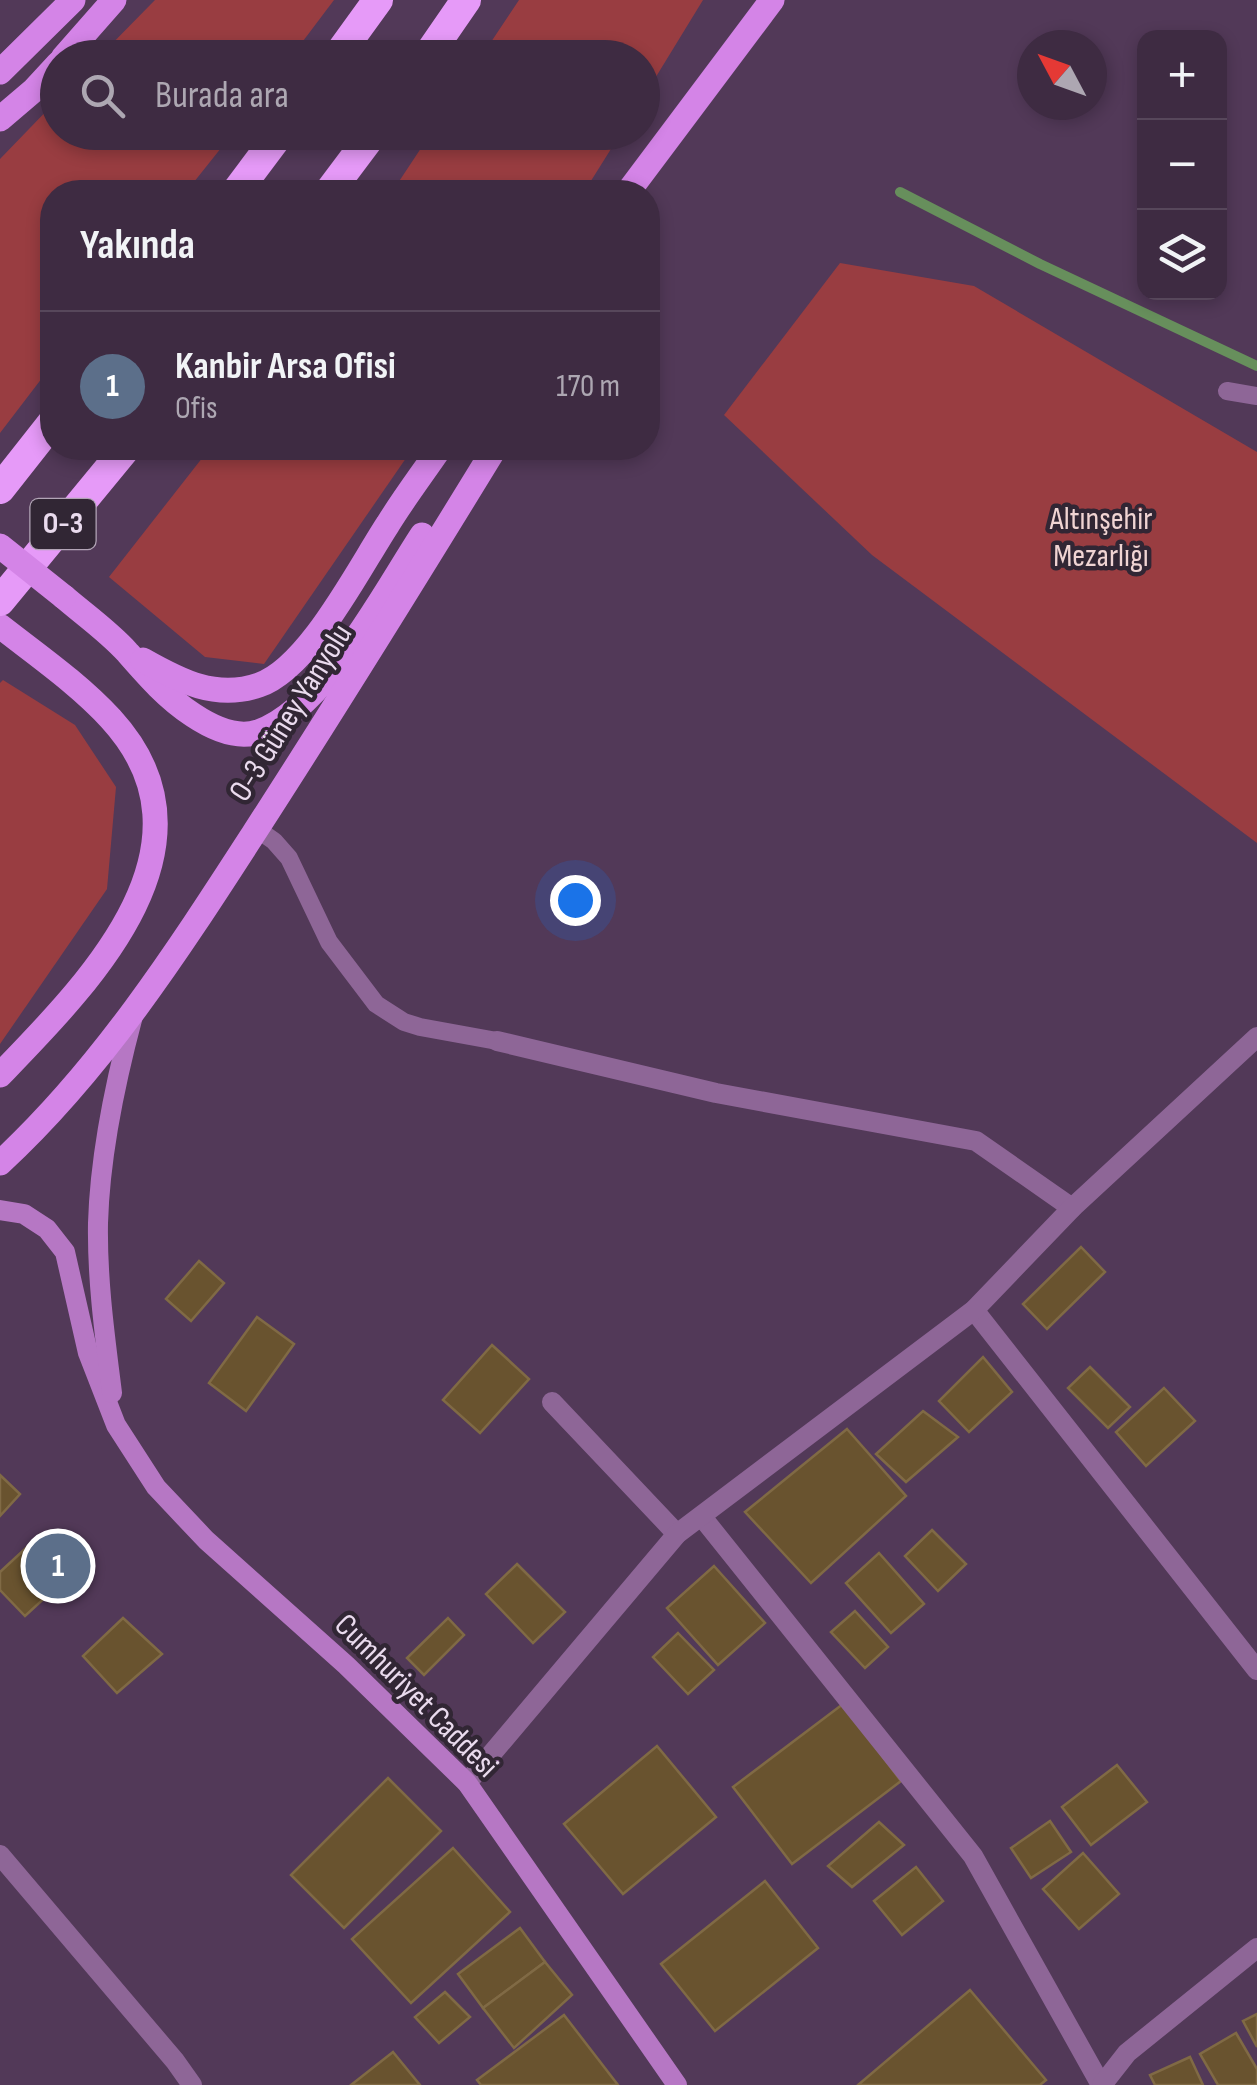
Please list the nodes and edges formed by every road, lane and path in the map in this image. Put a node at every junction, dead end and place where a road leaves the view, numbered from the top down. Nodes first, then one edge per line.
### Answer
1 (73, 0) edge
2 (114, 0) edge
3 (378, 0) edge
4 (466, 0) edge
5 (757, 0) edge
6 (772, 0) edge
7 (79, 40) edge
8 (349, 40) edge
9 (438, 40) edge
10 (0, 72) edge
11 (40, 84) edge
12 (699, 100) junction
13 (0, 119) edge
14 (268, 150) edge
15 (360, 150) edge
16 (245, 180) edge
17 (338, 180) edge
18 (637, 180) edge
19 (656, 180) edge
20 (1227, 391) dead end
21 (1257, 396) edge
22 (40, 438) edge
23 (116, 460) edge
24 (432, 460) edge
25 (471, 460) edge
26 (487, 460) edge
27 (0, 489) edge
28 (0, 546) edge
29 (0, 601) edge
30 (0, 626) edge
31 (126, 650) junction
32 (256, 829) junction
33 (135, 1009) junction
34 (1257, 1036) edge
35 (497, 1041) joint
36 (0, 1075) edge
37 (0, 1163) edge
38 (1072, 1208) junction
39 (0, 1210) edge
40 (974, 1310) junction
41 (552, 1402) dead end
42 (116, 1425) junction
43 (702, 1517) junction
44 (676, 1534) junction
45 (1257, 1670) edge
46 (467, 1783) junction
47 (0, 1855) edge
48 (1257, 1948) edge
49 (192, 2085) edge
50 (678, 2085) edge
51 (1101, 2085) edge

1 - 10 main road
2 - 7 main road
3 - 8 highway
4 - 9 highway
5 - 12 main road
6 - 12 main road
11 - 13 main road
12 - 18 main road
12 - 19 main road
14 - 16 highway
15 - 17 highway
20 - 21 lane
22 - 27 highway, O-3
23 - 29 highway, O-3
24 - 31 main road
25 - 31 main road
26 - 32 main road, O-3 Güney Yanyolu
28 - 31 main road, bridge
30 - 36 main road
32 - 33 main road, O-3 Güney Yanyolu
32 - 35 lane
33 - 37 main road, O-3 Güney Yanyolu
33 - 42 main road, Cumhuriyet Caddesi
34 - 38 street
35 - 38 street
38 - 40 street
39 - 42 main road, Cumhuriyet Caddesi
40 - 43 street
40 - 45 street
41 - 44 street
42 - 46 main road, Cumhuriyet Caddesi
43 - 44 street
43 - 51 street
44 - 46 street
46 - 50 main road, Cumhuriyet Caddesi
47 - 49 street
48 - 51 street

